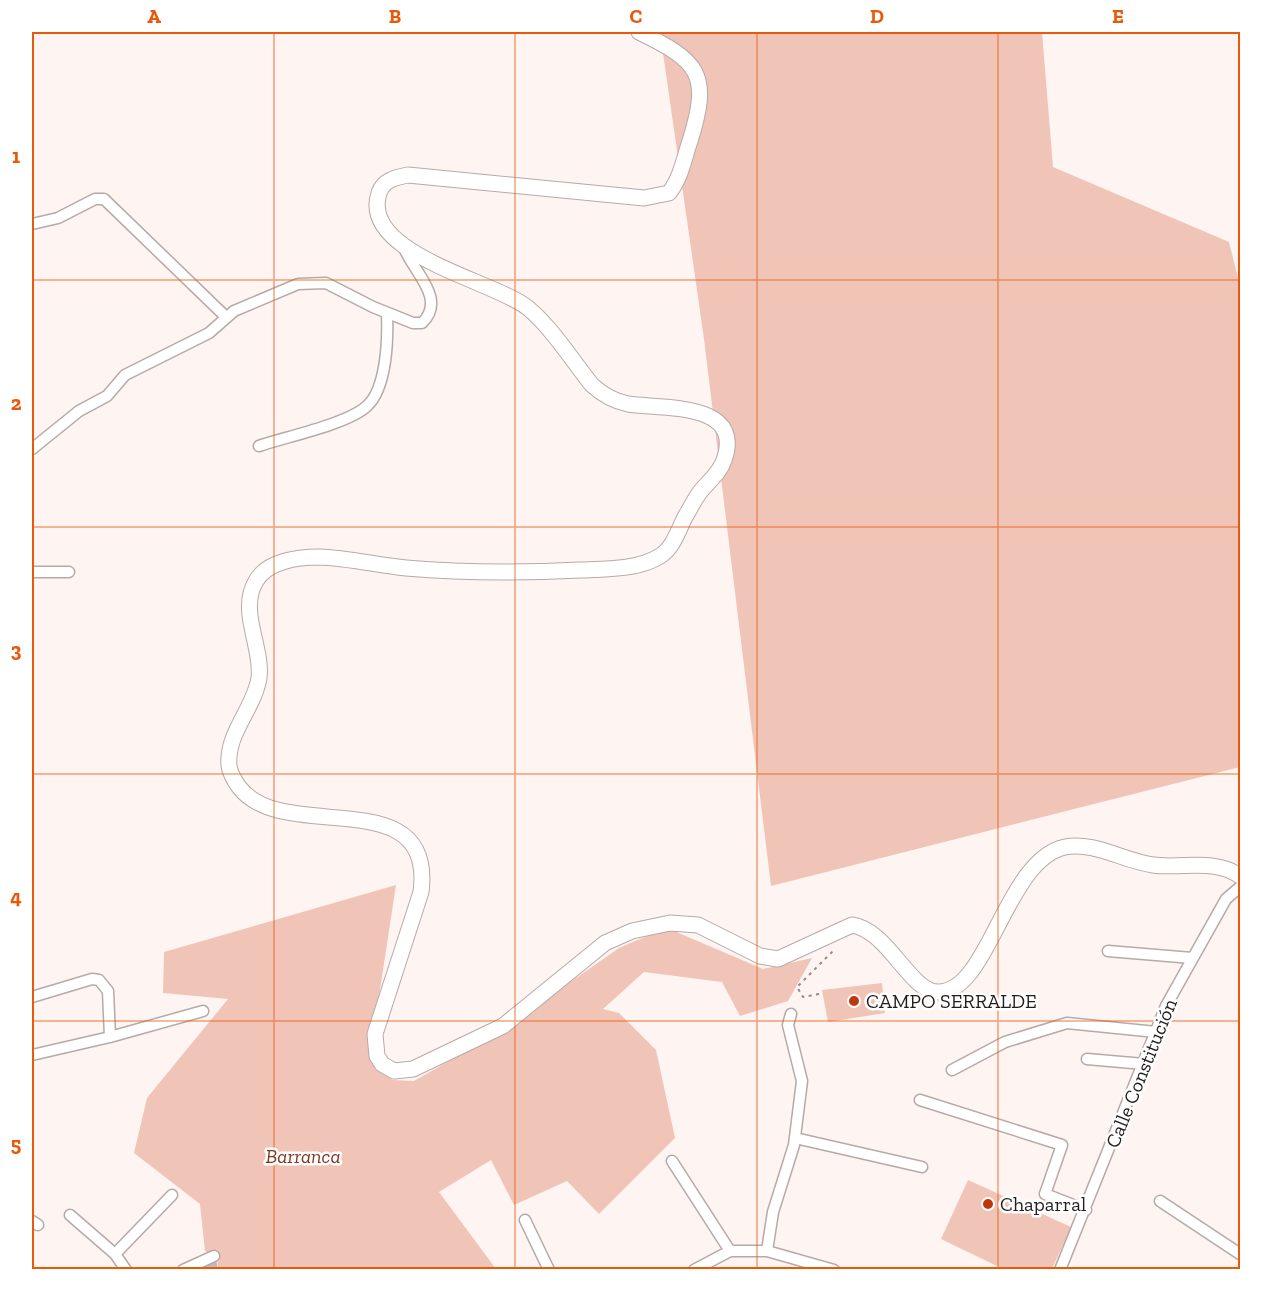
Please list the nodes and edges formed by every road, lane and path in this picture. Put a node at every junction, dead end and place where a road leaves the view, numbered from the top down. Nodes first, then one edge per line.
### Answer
1 (639, 32) edge
2 (32, 224) edge
3 (402, 242) junction
4 (387, 313) junction
5 (225, 316) junction
6 (258, 446) dead end
7 (32, 449) edge
8 (32, 572) edge
9 (69, 572) dead end
10 (1240, 876) edge
11 (1240, 887) edge
12 (837, 948) dead end
13 (1108, 951) dead end
14 (1192, 958) junction
15 (819, 994) dead end
16 (32, 997) edge
17 (203, 1011) dead end
18 (791, 1014) dead end
19 (1156, 1032) junction
20 (110, 1037) junction
21 (32, 1055) edge
22 (1087, 1059) dead end
23 (1144, 1064) junction
24 (952, 1070) dead end
25 (920, 1100) dead end
26 (795, 1138) junction
27 (672, 1161) dead end
28 (922, 1167) dead end
29 (172, 1195) dead end
30 (1160, 1201) dead end
31 (1086, 1210) junction
32 (70, 1215) dead end
33 (525, 1220) dead end
34 (730, 1251) junction
35 (767, 1251) junction
36 (115, 1254) junction
37 (1240, 1254) edge
38 (214, 1256) dead end
39 (126, 1269) edge
40 (183, 1269) edge
41 (549, 1269) edge
42 (694, 1269) edge
43 (834, 1269) edge
44 (1060, 1269) edge

1 - 3 main road
2 - 5 street
3 - 4 street
3 - 10 main road
4 - 5 street
4 - 6 street
5 - 7 street
8 - 9 street
11 - 14 street, Calle Constitución
12 - 15 path
13 - 14 street
14 - 19 street, Calle Constitución
16 - 20 street
17 - 20 street
18 - 26 street
19 - 23 street, Calle Constitución
19 - 24 street
20 - 21 street
22 - 23 street
23 - 31 street, Calle Constitución
25 - 31 street
26 - 28 street
26 - 35 street
27 - 34 street
29 - 36 street
30 - 37 street
31 - 44 street, Calle Constitución
32 - 36 street
33 - 41 street
34 - 35 street
34 - 42 street
35 - 43 street
36 - 39 street
38 - 40 street

